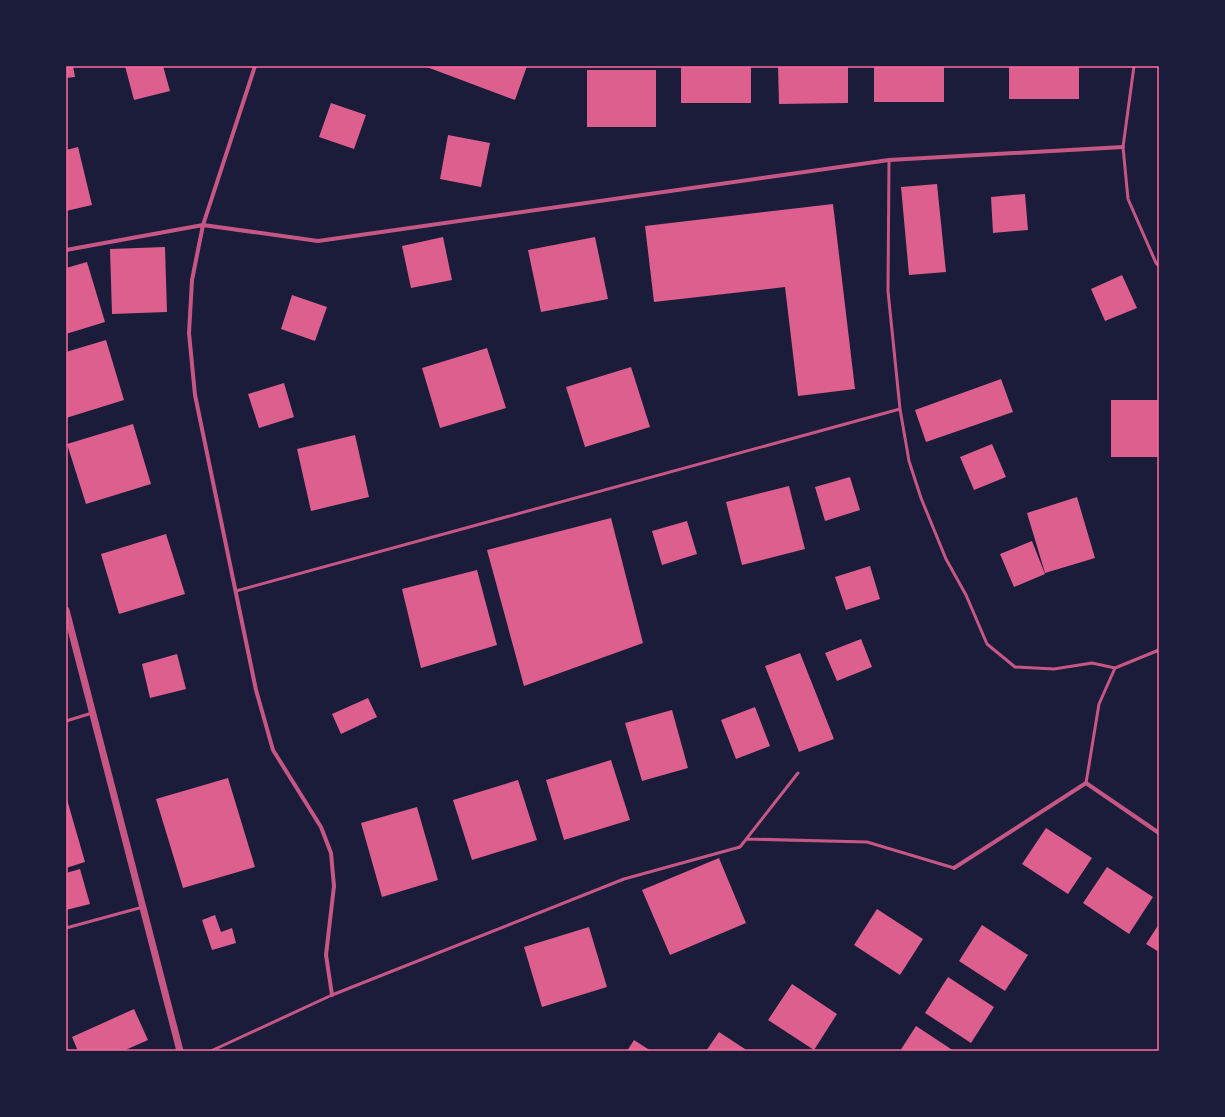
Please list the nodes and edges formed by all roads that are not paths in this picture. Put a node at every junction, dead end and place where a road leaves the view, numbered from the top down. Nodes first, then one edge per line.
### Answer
1 (255, 66) edge
2 (1134, 66) edge
3 (1123, 147) junction
4 (889, 160) junction
5 (203, 225) junction
6 (66, 250) edge
7 (1159, 266) edge
8 (900, 410) junction
9 (236, 591) junction
10 (66, 610) edge
11 (1159, 650) edge
12 (1115, 668) junction
13 (92, 713) junction
14 (66, 721) edge
15 (798, 773) dead end
16 (1086, 783) junction
17 (1159, 833) edge
18 (746, 839) junction
19 (954, 868) joint
20 (143, 907) junction
21 (66, 928) edge
22 (332, 995) junction
23 (180, 1051) edge
24 (210, 1051) edge

1 - 5 street
2 - 3 lane
3 - 4 street
3 - 7 lane
4 - 5 street
4 - 8 lane
5 - 6 street
5 - 9 street
8 - 9 lane
8 - 12 lane
9 - 22 street
10 - 13 street
11 - 12 lane
12 - 16 lane
13 - 14 lane
13 - 20 street
15 - 18 lane
16 - 17 street
16 - 19 street
18 - 19 lane
18 - 22 lane
20 - 21 lane
20 - 23 street
22 - 24 lane

